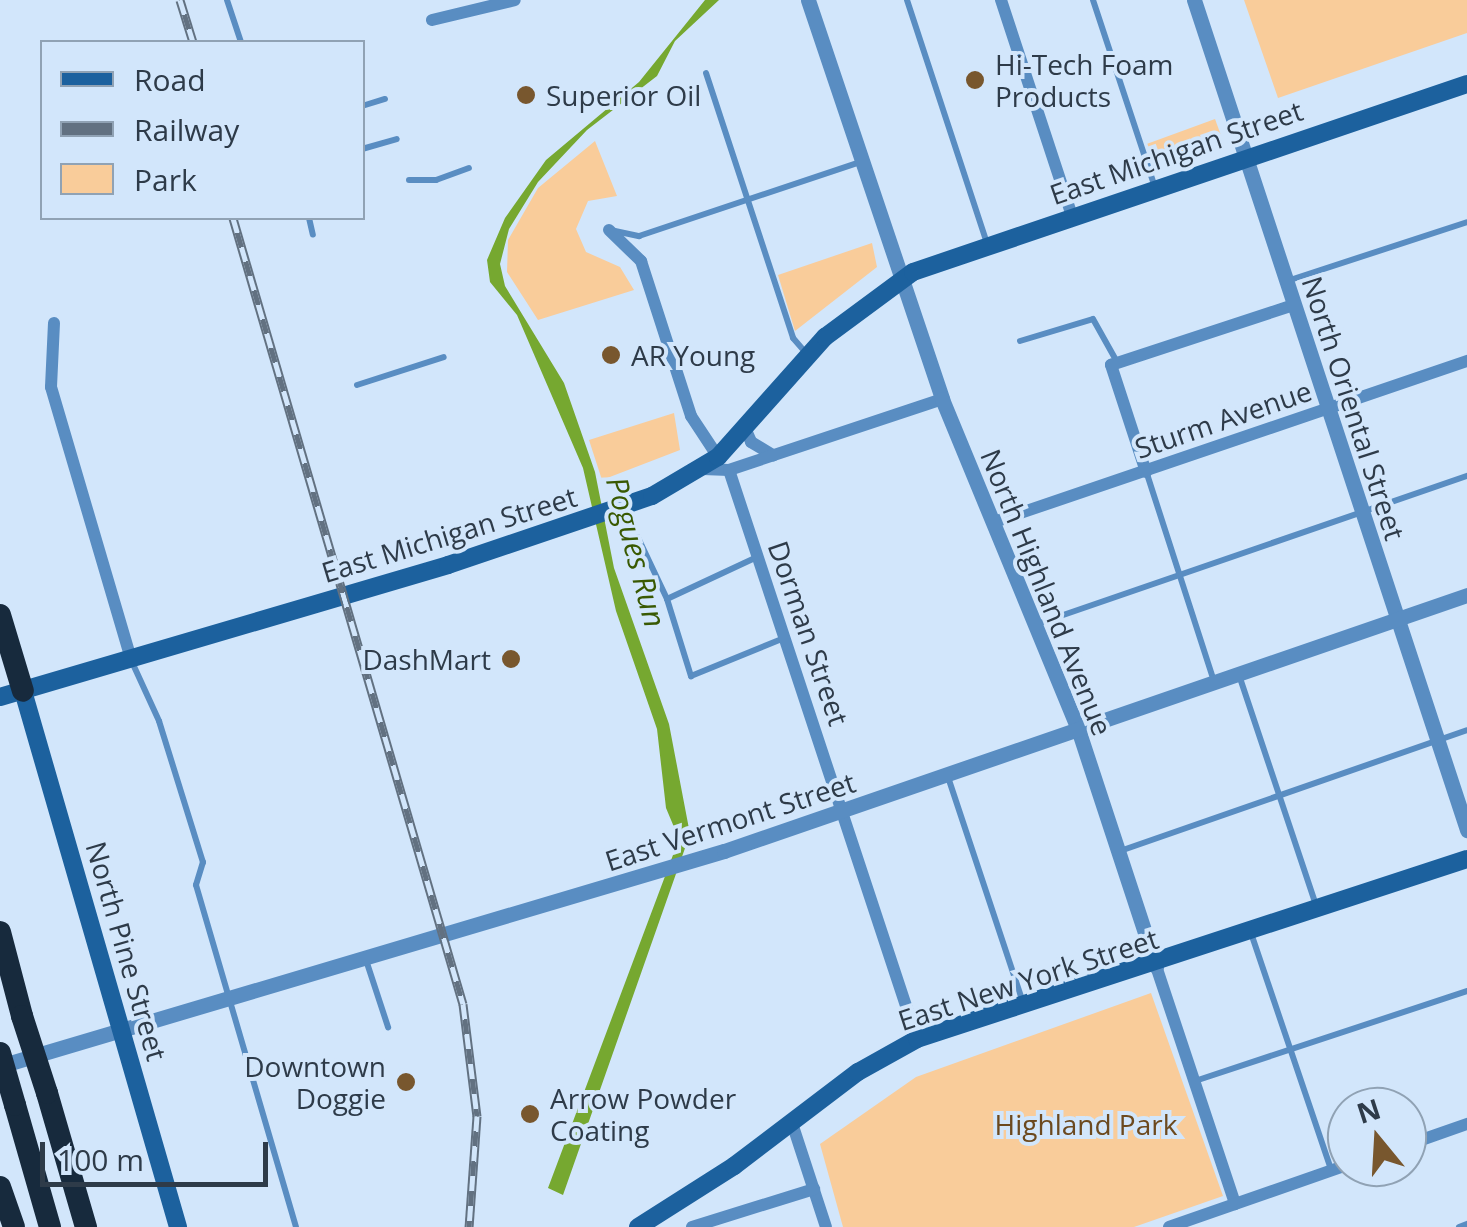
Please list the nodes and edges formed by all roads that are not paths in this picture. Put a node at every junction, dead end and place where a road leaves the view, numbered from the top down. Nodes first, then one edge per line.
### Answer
1 (226, 0) edge
2 (515, 0) edge
3 (808, 0) edge
4 (906, 0) edge
5 (1001, 0) edge
6 (1093, 0) edge
7 (1194, 0) edge
8 (432, 20) dead end
9 (240, 40) edge
10 (706, 72) dead end
11 (1467, 84) edge
12 (385, 99) dead end
13 (365, 105) edge
14 (396, 139) dead end
15 (365, 148) edge
16 (1246, 158) junction
17 (861, 162) junction
18 (469, 168) dead end
19 (408, 180) dead end
20 (1155, 188) junction
21 (748, 200) junction
22 (1072, 216) junction
23 (309, 220) edge
24 (1467, 222) edge
25 (608, 230) joint
26 (313, 235) dead end
27 (988, 245) junction
28 (902, 278) junction
29 (1286, 282) junction
30 (1294, 304) junction
31 (54, 323) dead end
32 (1020, 341) dead end
33 (809, 356) junction
34 (444, 357) dead end
35 (1467, 361) edge
36 (1114, 364) junction
37 (356, 385) dead end
38 (942, 398) junction
39 (1328, 410) junction
40 (746, 430) junction
41 (773, 455) junction
42 (724, 464) junction
43 (1146, 472) junction
44 (1467, 476) edge
45 (622, 508) junction
46 (1361, 513) junction
47 (994, 522) junction
48 (757, 556) junction
49 (1180, 575) junction
50 (1467, 595) edge
51 (667, 598) junction
52 (0, 614) edge
53 (1396, 619) junction
54 (1036, 624) junction
55 (784, 638) junction
56 (131, 659) junction
57 (1238, 674) junction
58 (1214, 682) junction
59 (12, 694) edge
60 (1078, 729) junction
61 (1467, 730) edge
62 (1436, 739) junction
63 (947, 775) junction
64 (1280, 794) junction
65 (843, 812) junction
66 (1467, 830) edge
67 (1118, 852) junction
68 (1467, 859) edge
69 (1318, 909) junction
70 (0, 932) edge
71 (1251, 934) junction
72 (366, 958) junction
73 (1156, 966) junction
74 (1467, 991) edge
75 (228, 999) junction
76 (1024, 1005) junction
77 (388, 1027) dead end
78 (121, 1031) junction
79 (917, 1039) junction
80 (1292, 1050) junction
81 (0, 1053) edge
82 (0, 1066) edge
83 (1194, 1082) junction
84 (792, 1123) junction
85 (1467, 1124) edge
86 (1427, 1138) edge
87 (1327, 1156) edge
88 (1327, 1173) edge
89 (0, 1187) edge
90 (814, 1189) junction
91 (1235, 1204) junction
92 (0, 1208) edge
93 (736, 1220) edge
94 (1467, 1224) edge
95 (643, 1226) edge
96 (3, 1227) edge
97 (14, 1227) edge
98 (50, 1227) edge
99 (86, 1227) edge
100 (178, 1227) edge
101 (296, 1227) edge
102 (692, 1227) edge
103 (826, 1227) edge
104 (1169, 1227) edge
105 (1458, 1227) edge

1 - 9 lane
2 - 8 street
3 - 17 street, North Highland Avenue
4 - 27 lane
5 - 22 street
6 - 20 lane
7 - 16 street, North Oriental Street
10 - 21 lane
11 - 16 main road, East Michigan Street
12 - 13 lane
14 - 15 lane
16 - 20 main road, East Michigan Street
16 - 29 street, North Oriental Street
17 - 21 lane
17 - 28 street, North Highland Avenue
18 - 19 lane
20 - 22 main road, East Michigan Street
21 - 25 lane
21 - 33 lane
22 - 27 main road, East Michigan Street
23 - 26 lane
24 - 29 lane
25 - 42 street, Dorman Street
27 - 28 main road, East Michigan Street
28 - 33 main road, East Michigan Street
28 - 38 street, North Highland Avenue
29 - 30 street, North Oriental Street
30 - 36 street
30 - 39 street, North Oriental Street
31 - 56 street
32 - 36 lane
33 - 40 main road, East Michigan Street
34 - 37 lane
35 - 39 street, Sturm Avenue
36 - 43 street
38 - 41 street
38 - 47 street, North Highland Avenue
39 - 43 street, Sturm Avenue
39 - 46 street, North Oriental Street
40 - 41 street
40 - 42 main road, East Michigan Street
41 - 42 street
42 - 45 main road, East Michigan Street
42 - 48 street, Dorman Street
43 - 47 street, Sturm Avenue
43 - 49 lane
44 - 46 lane
45 - 51 lane
45 - 56 main road, East Michigan Street
46 - 49 lane
46 - 53 street, North Oriental Street
47 - 54 street, North Highland Avenue
48 - 51 lane
48 - 55 street, Dorman Street
49 - 54 lane
49 - 58 lane
50 - 53 street, East Vermont Street
51 - 55 lane
52 - 59 highway
53 - 57 street, East Vermont Street
53 - 62 street, North Oriental Street
54 - 60 street, North Highland Avenue
55 - 65 street, Dorman Street
56 - 59 main road, East Michigan Street
56 - 75 lane
57 - 58 street, East Vermont Street
57 - 64 lane
58 - 60 street, East Vermont Street
59 - 78 main road, North Pine Street
60 - 63 street, East Vermont Street
60 - 67 street, North Highland Avenue
61 - 62 lane
62 - 64 lane
62 - 66 street, North Oriental Street
63 - 65 street, East Vermont Street
63 - 76 lane
64 - 67 lane
64 - 69 lane
65 - 72 street, East Vermont Street
65 - 79 street, Dorman Street
67 - 73 street, North Highland Avenue
68 - 69 main road, East New York Street
69 - 71 main road, East New York Street
70 - 99 highway, bridge
71 - 73 main road, East New York Street
71 - 80 lane
72 - 75 street, East Vermont Street
72 - 77 lane
73 - 76 main road, East New York Street
73 - 83 street, North Highland Avenue
74 - 80 lane
75 - 78 street, East Vermont Street
75 - 101 lane
76 - 79 main road, East New York Street
78 - 82 street, East Vermont Street
78 - 100 main road, North Pine Street
79 - 84 main road, East New York Street
80 - 83 lane
80 - 87 lane
81 - 98 highway, bridge
83 - 91 street, North Highland Avenue
84 - 90 street
84 - 95 main road, East New York Street
85 - 86 street
88 - 91 street
89 - 97 highway
90 - 93 street
90 - 103 street
91 - 104 street
92 - 96 highway
93 - 102 street
94 - 105 lane

